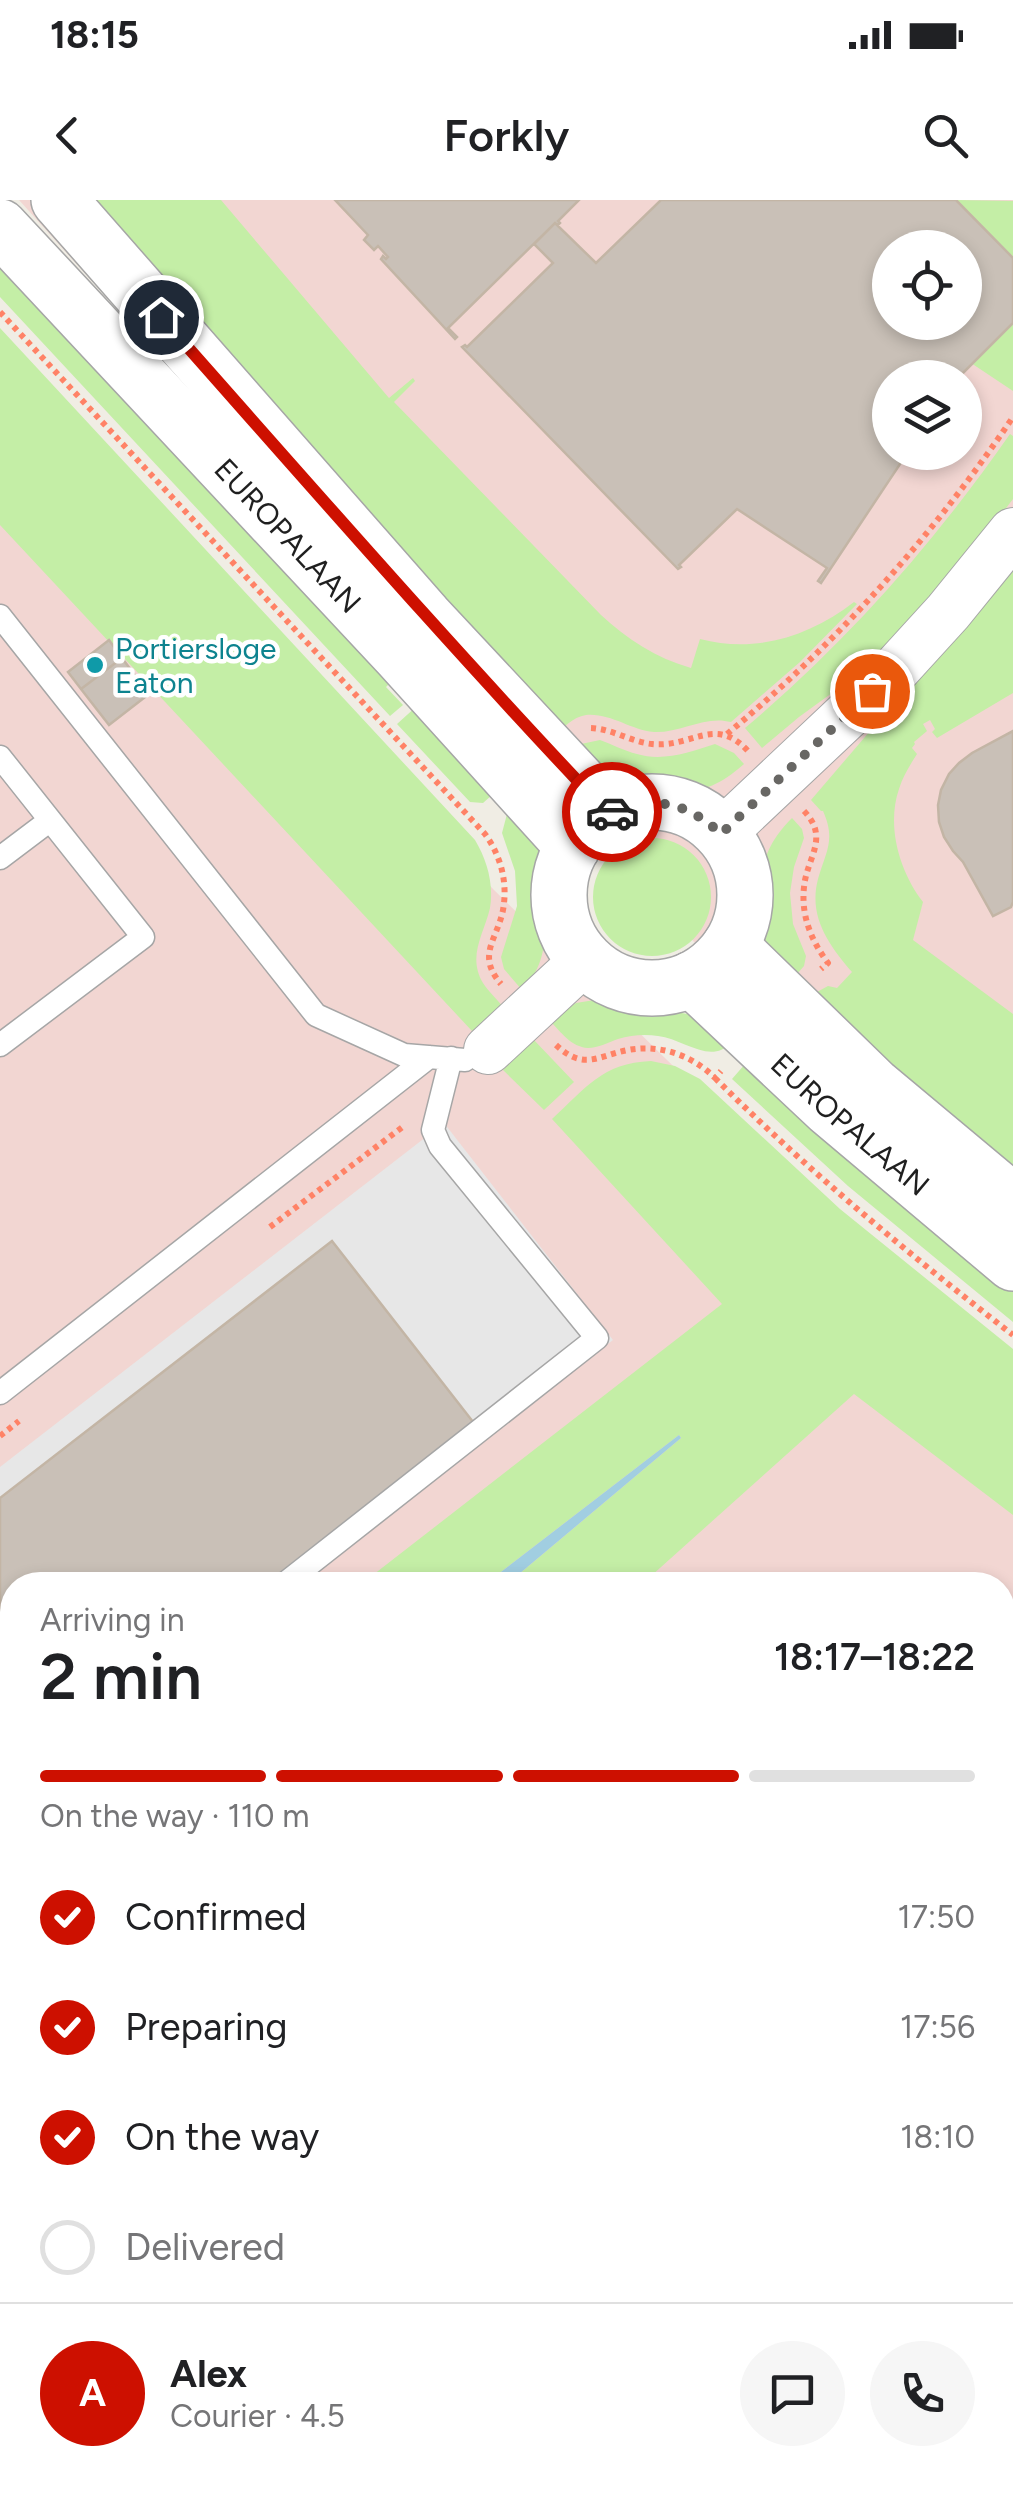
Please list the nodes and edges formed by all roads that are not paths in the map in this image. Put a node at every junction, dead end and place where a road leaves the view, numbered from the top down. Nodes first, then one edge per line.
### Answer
1 (59, 200) edge
2 (0, 226) edge
3 (1013, 532) edge
4 (0, 616) edge
5 (0, 757) edge
6 (49, 820) junction
7 (591, 830) junction
8 (721, 834) junction
9 (0, 858) edge
10 (585, 960) junction
11 (711, 963) junction
12 (770, 1020) junction
13 (0, 1045) edge
14 (456, 1055) junction
15 (1013, 1202) edge
16 (1013, 1263) edge
17 (0, 1393) edge
18 (300, 1572) edge

1 - 7 street, EUROPALAAN
2 - 7 street, EUROPALAAN
3 - 8 street
4 - 14 lane
5 - 6 lane
6 - 9 lane
6 - 13 lane
7 - 8 street
7 - 10 street
8 - 11 street
10 - 11 street
10 - 14 street
11 - 12 street, EUROPALAAN
12 - 15 street, EUROPALAAN
12 - 16 street, EUROPALAAN
14 - 17 lane
14 - 18 lane

